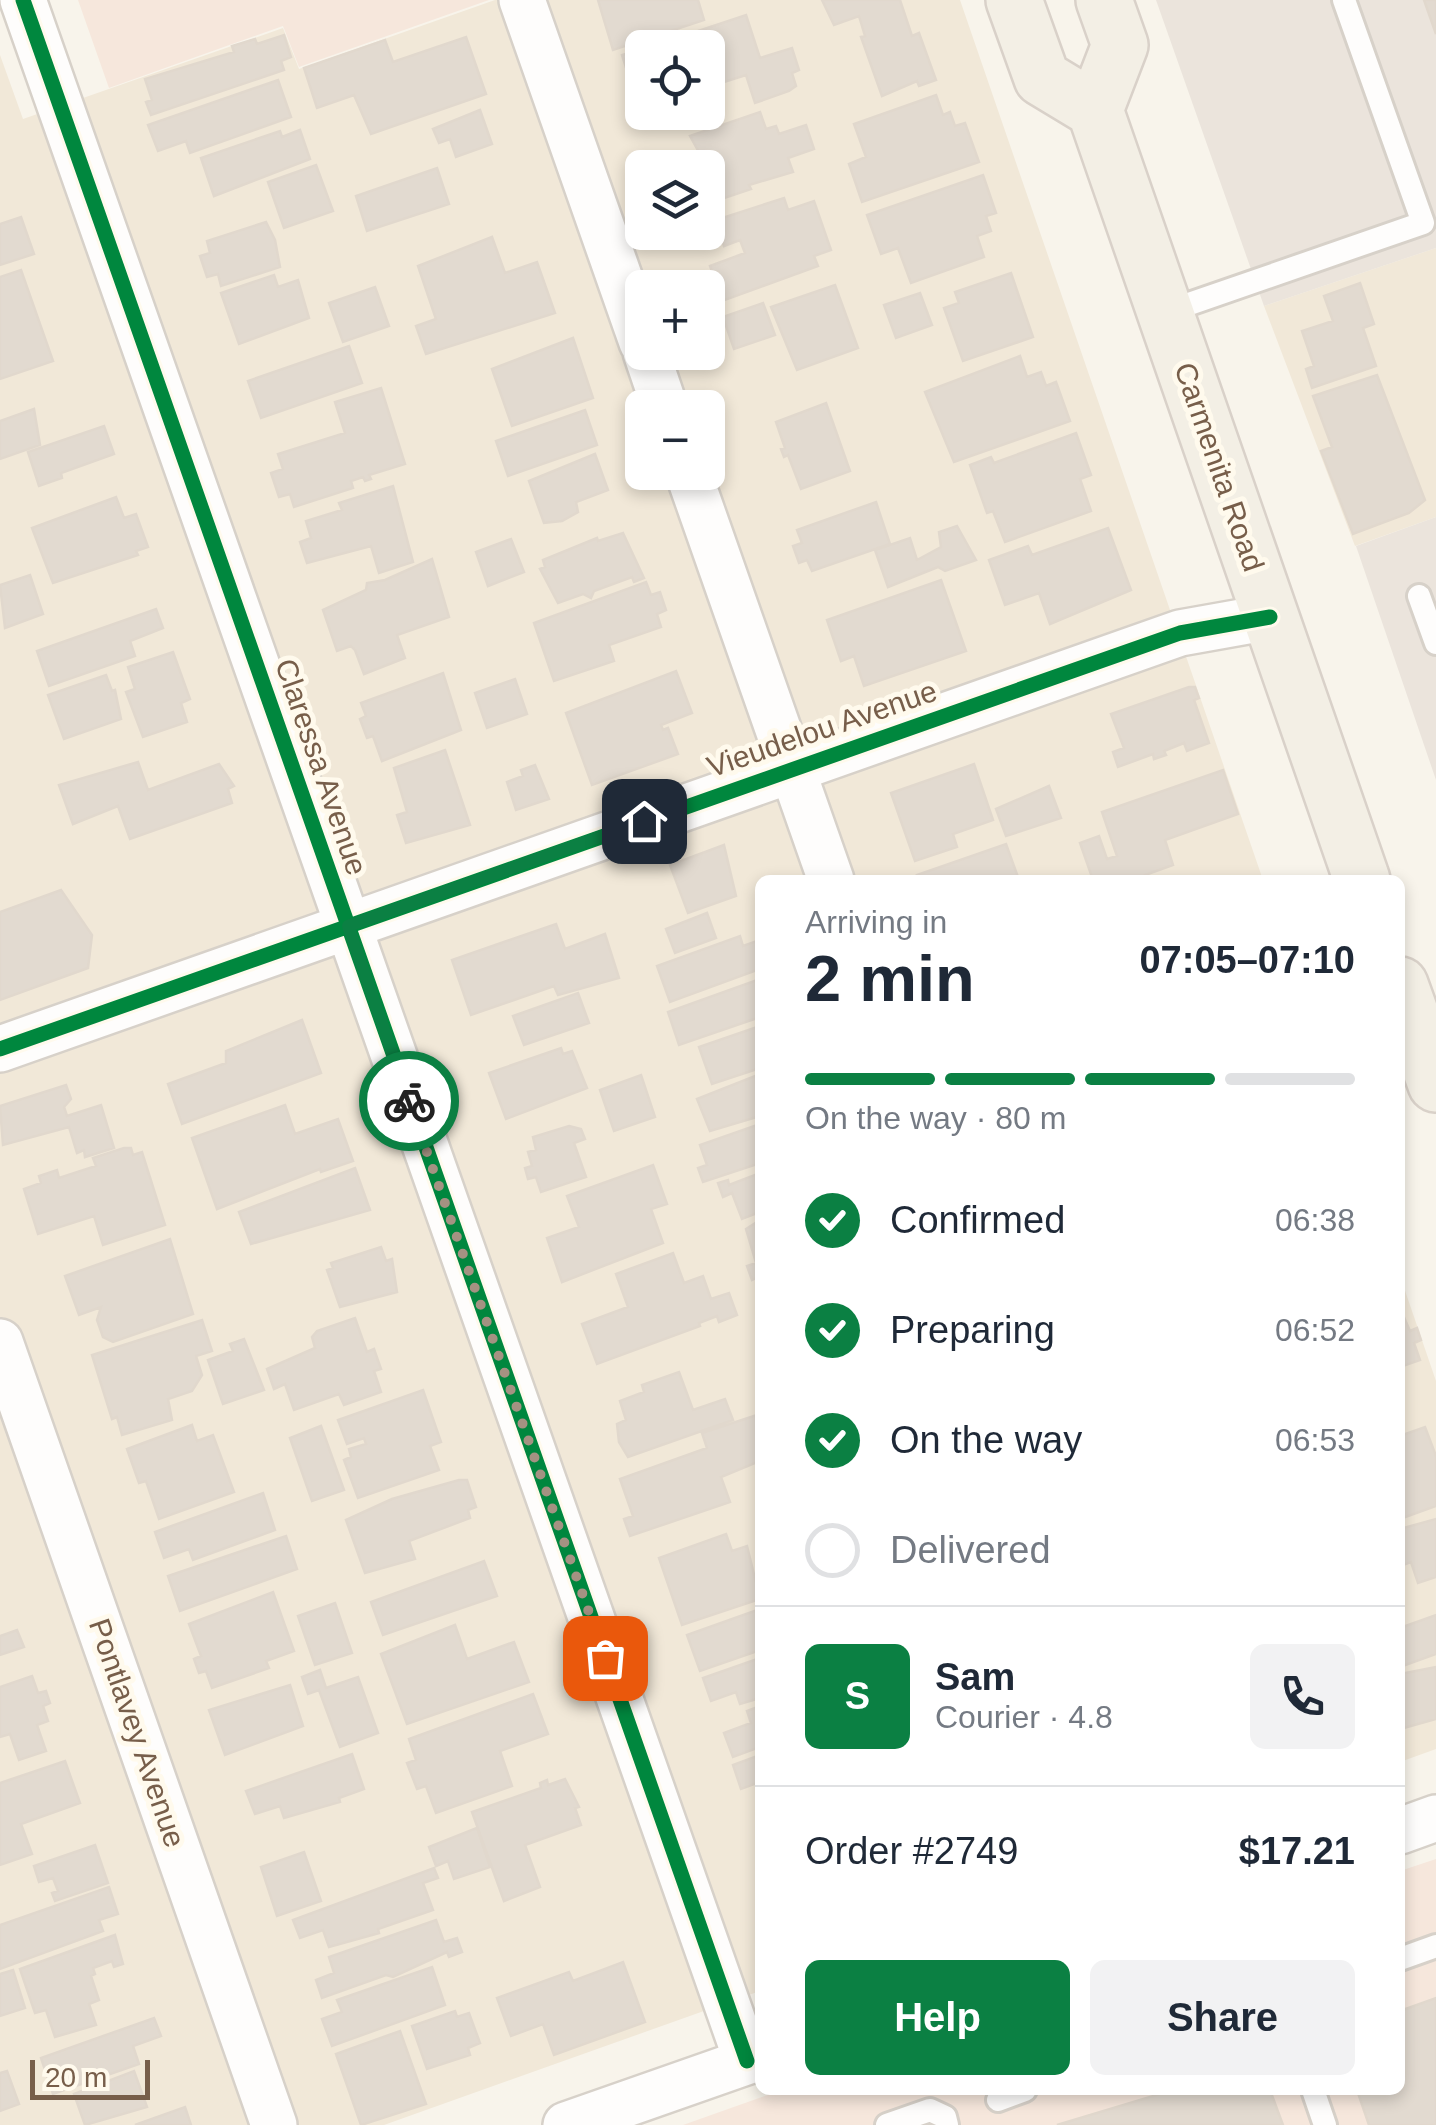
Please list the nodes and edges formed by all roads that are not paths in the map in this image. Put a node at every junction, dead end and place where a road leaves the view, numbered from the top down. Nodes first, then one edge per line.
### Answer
1 (23, 0) edge
2 (522, 0) edge
3 (1014, 0) edge
4 (1104, 0) edge
5 (1344, 0) edge
6 (1096, 110) junction
7 (625, 294) edge
8 (1166, 312) junction
9 (694, 490) edge
10 (1419, 596) dead end
11 (1270, 617) junction
12 (1436, 644) edge
13 (792, 768) junction
14 (829, 875) edge
15 (1360, 875) edge
16 (348, 926) junction
17 (1405, 999) edge
18 (0, 1049) edge
19 (1436, 1084) edge
20 (0, 1342) edge
21 (1436, 1818) edge
22 (1405, 1829) edge
23 (1436, 1946) edge
24 (1405, 1957) edge
25 (753, 2059) edge
26 (1012, 2095) edge
27 (1315, 2095) edge
28 (998, 2100) dead end
29 (274, 2125) edge
30 (566, 2125) edge
31 (887, 2125) edge
32 (948, 2125) edge
33 (1325, 2125) edge

1 - 16 street, Claressa Avenue
2 - 7 street
3 - 6 main road
4 - 6 main road
5 - 8 lane
6 - 8 main road, Carmenita Road
8 - 11 main road, Carmenita Road
9 - 13 street
10 - 12 lane
11 - 13 street, Vieudelou Avenue
11 - 15 main road, Carmenita Road
13 - 14 street
13 - 16 street, Vieudelou Avenue
16 - 18 street, Vieudelou Avenue
16 - 25 street, Claressa Avenue
17 - 19 main road
20 - 29 street, Pontlavey Avenue
21 - 22 street
23 - 24 lane
25 - 30 street
26 - 28 lane
27 - 33 lane
31 - 32 lane

